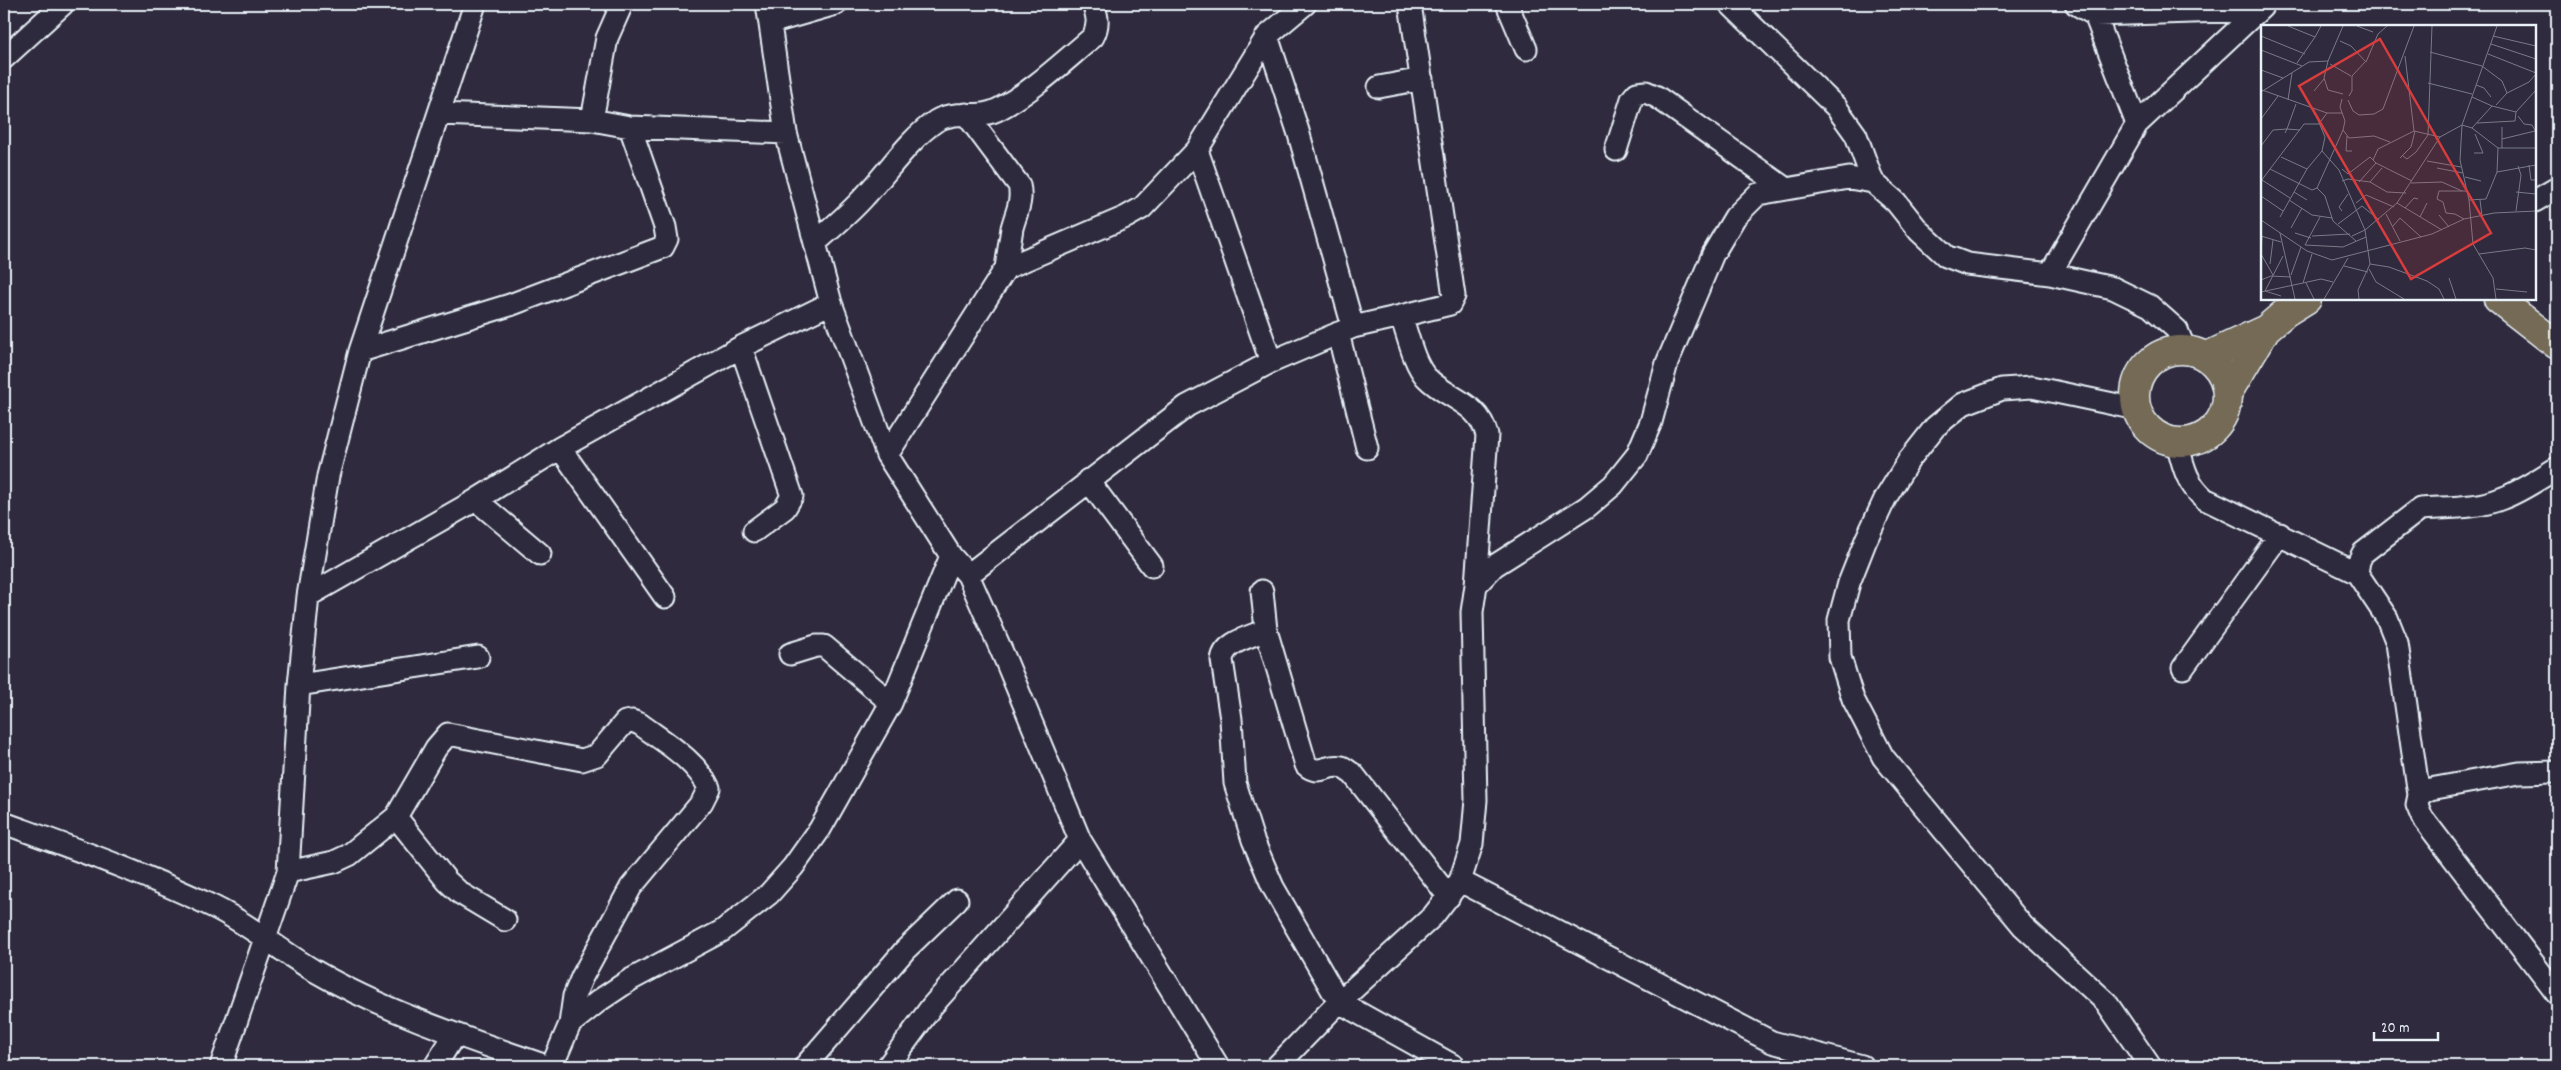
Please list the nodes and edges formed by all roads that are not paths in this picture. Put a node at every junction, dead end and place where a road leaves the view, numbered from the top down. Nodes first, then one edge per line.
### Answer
1 (64, 4) edge
2 (475, 4) edge
3 (622, 4) edge
4 (836, 4) edge
5 (1093, 4) edge
6 (1305, 4) edge
7 (1410, 4) edge
8 (1507, 4) edge
9 (1730, 4) edge
10 (2076, 4) edge
11 (2263, 7) edge
12 (769, 13) edge
13 (2095, 15) junction
14 (1267, 36) junction
15 (1526, 49) dead end
16 (4, 58) edge
17 (1422, 79) junction
18 (1379, 87) dead end
19 (440, 114) junction
20 (966, 114) junction
21 (592, 120) junction
22 (2136, 124) junction
23 (630, 127) junction
24 (786, 132) junction
25 (1196, 150) junction
26 (1616, 150) dead end
27 (1873, 182) junction
28 (2557, 188) edge
29 (1786, 189) junction
30 (2536, 200) edge
31 (815, 243) junction
32 (1006, 268) junction
33 (2050, 274) junction
34 (2305, 300) edge
35 (2499, 300) edge
36 (831, 302) junction
37 (1401, 316) junction
38 (2266, 329) junction
39 (1346, 330) junction
40 (2554, 344) edge
41 (741, 347) junction
42 (360, 351) junction
43 (2195, 353) junction
44 (1271, 362) junction
45 (2227, 394) junction
46 (2137, 409) junction
47 (2177, 442) junction
48 (560, 448) junction
49 (1367, 448) dead end
50 (887, 455) junction
51 (2557, 468) edge
52 (1088, 480) junction
53 (476, 500) junction
54 (754, 530) dead end
55 (2280, 534) junction
56 (540, 554) dead end
57 (952, 556) junction
58 (1152, 566) dead end
59 (2357, 573) junction
60 (968, 575) junction
61 (1476, 585) junction
62 (1262, 591) dead end
63 (308, 596) junction
64 (665, 597) dead end
65 (1266, 630) junction
66 (790, 654) dead end
67 (478, 657) dead end
68 (2183, 668) dead end
69 (299, 686) junction
70 (891, 703) junction
71 (2557, 772) edge
72 (2419, 795) junction
73 (396, 817) junction
74 (4, 824) edge
75 (1080, 840) junction
76 (288, 872) junction
77 (1454, 889) junction
78 (957, 900) dead end
79 (505, 920) dead end
80 (264, 937) junction
81 (2557, 994) edge
82 (1339, 1002) junction
83 (570, 1024) junction
84 (455, 1034) junction
85 (221, 1066) edge
86 (435, 1066) edge
87 (546, 1066) edge
88 (552, 1066) edge
89 (805, 1066) edge
90 (888, 1066) edge
91 (1218, 1066) edge
92 (1277, 1066) edge
93 (1454, 1066) edge
94 (1862, 1066) edge
95 (2150, 1066) edge

1 - 16 street
2 - 19 street
3 - 21 street
4 - 12 street
5 - 20 street
6 - 14 street
7 - 17 street
8 - 15 street
9 - 27 street
10 - 13 street
11 - 13 street
11 - 22 street
12 - 24 street
13 - 22 street
14 - 25 street
14 - 39 street
17 - 18 street
17 - 37 street
19 - 21 street
19 - 42 street
20 - 31 street
20 - 32 street
21 - 23 street
22 - 33 street
23 - 24 street
23 - 42 street
24 - 31 street
25 - 32 street
25 - 44 street
26 - 29 street
27 - 29 street
27 - 33 street
28 - 30 street
29 - 61 street
31 - 36 street
32 - 50 street
33 - 43 street
34 - 38 main road
35 - 40 main road
36 - 41 street
36 - 50 street
37 - 39 street
37 - 61 street
38 - 43 main road
38 - 45 main road
39 - 44 street
39 - 49 street
41 - 48 street
41 - 54 street
42 - 63 street
43 - 45 main road
43 - 46 main road
44 - 52 street
45 - 47 main road
46 - 47 main road
46 - 95 street
47 - 55 street
48 - 53 street
48 - 64 street
50 - 57 street
51 - 59 street
52 - 58 street
52 - 60 street
53 - 56 street
53 - 63 street
55 - 59 street
55 - 68 street
57 - 60 street
57 - 70 street
59 - 72 street
60 - 75 street
61 - 77 street
62 - 65 street
63 - 69 street
65 - 77 street
65 - 82 street
66 - 70 street
67 - 69 street
69 - 76 street
70 - 83 street
71 - 72 street
72 - 81 street
73 - 76 street
73 - 79 street
73 - 83 street
74 - 80 street
75 - 90 street
75 - 91 street
76 - 80 street
77 - 82 street
77 - 94 street
78 - 89 street
80 - 84 street
80 - 85 street
82 - 92 street
82 - 93 street
83 - 88 street
84 - 86 street
84 - 87 street

